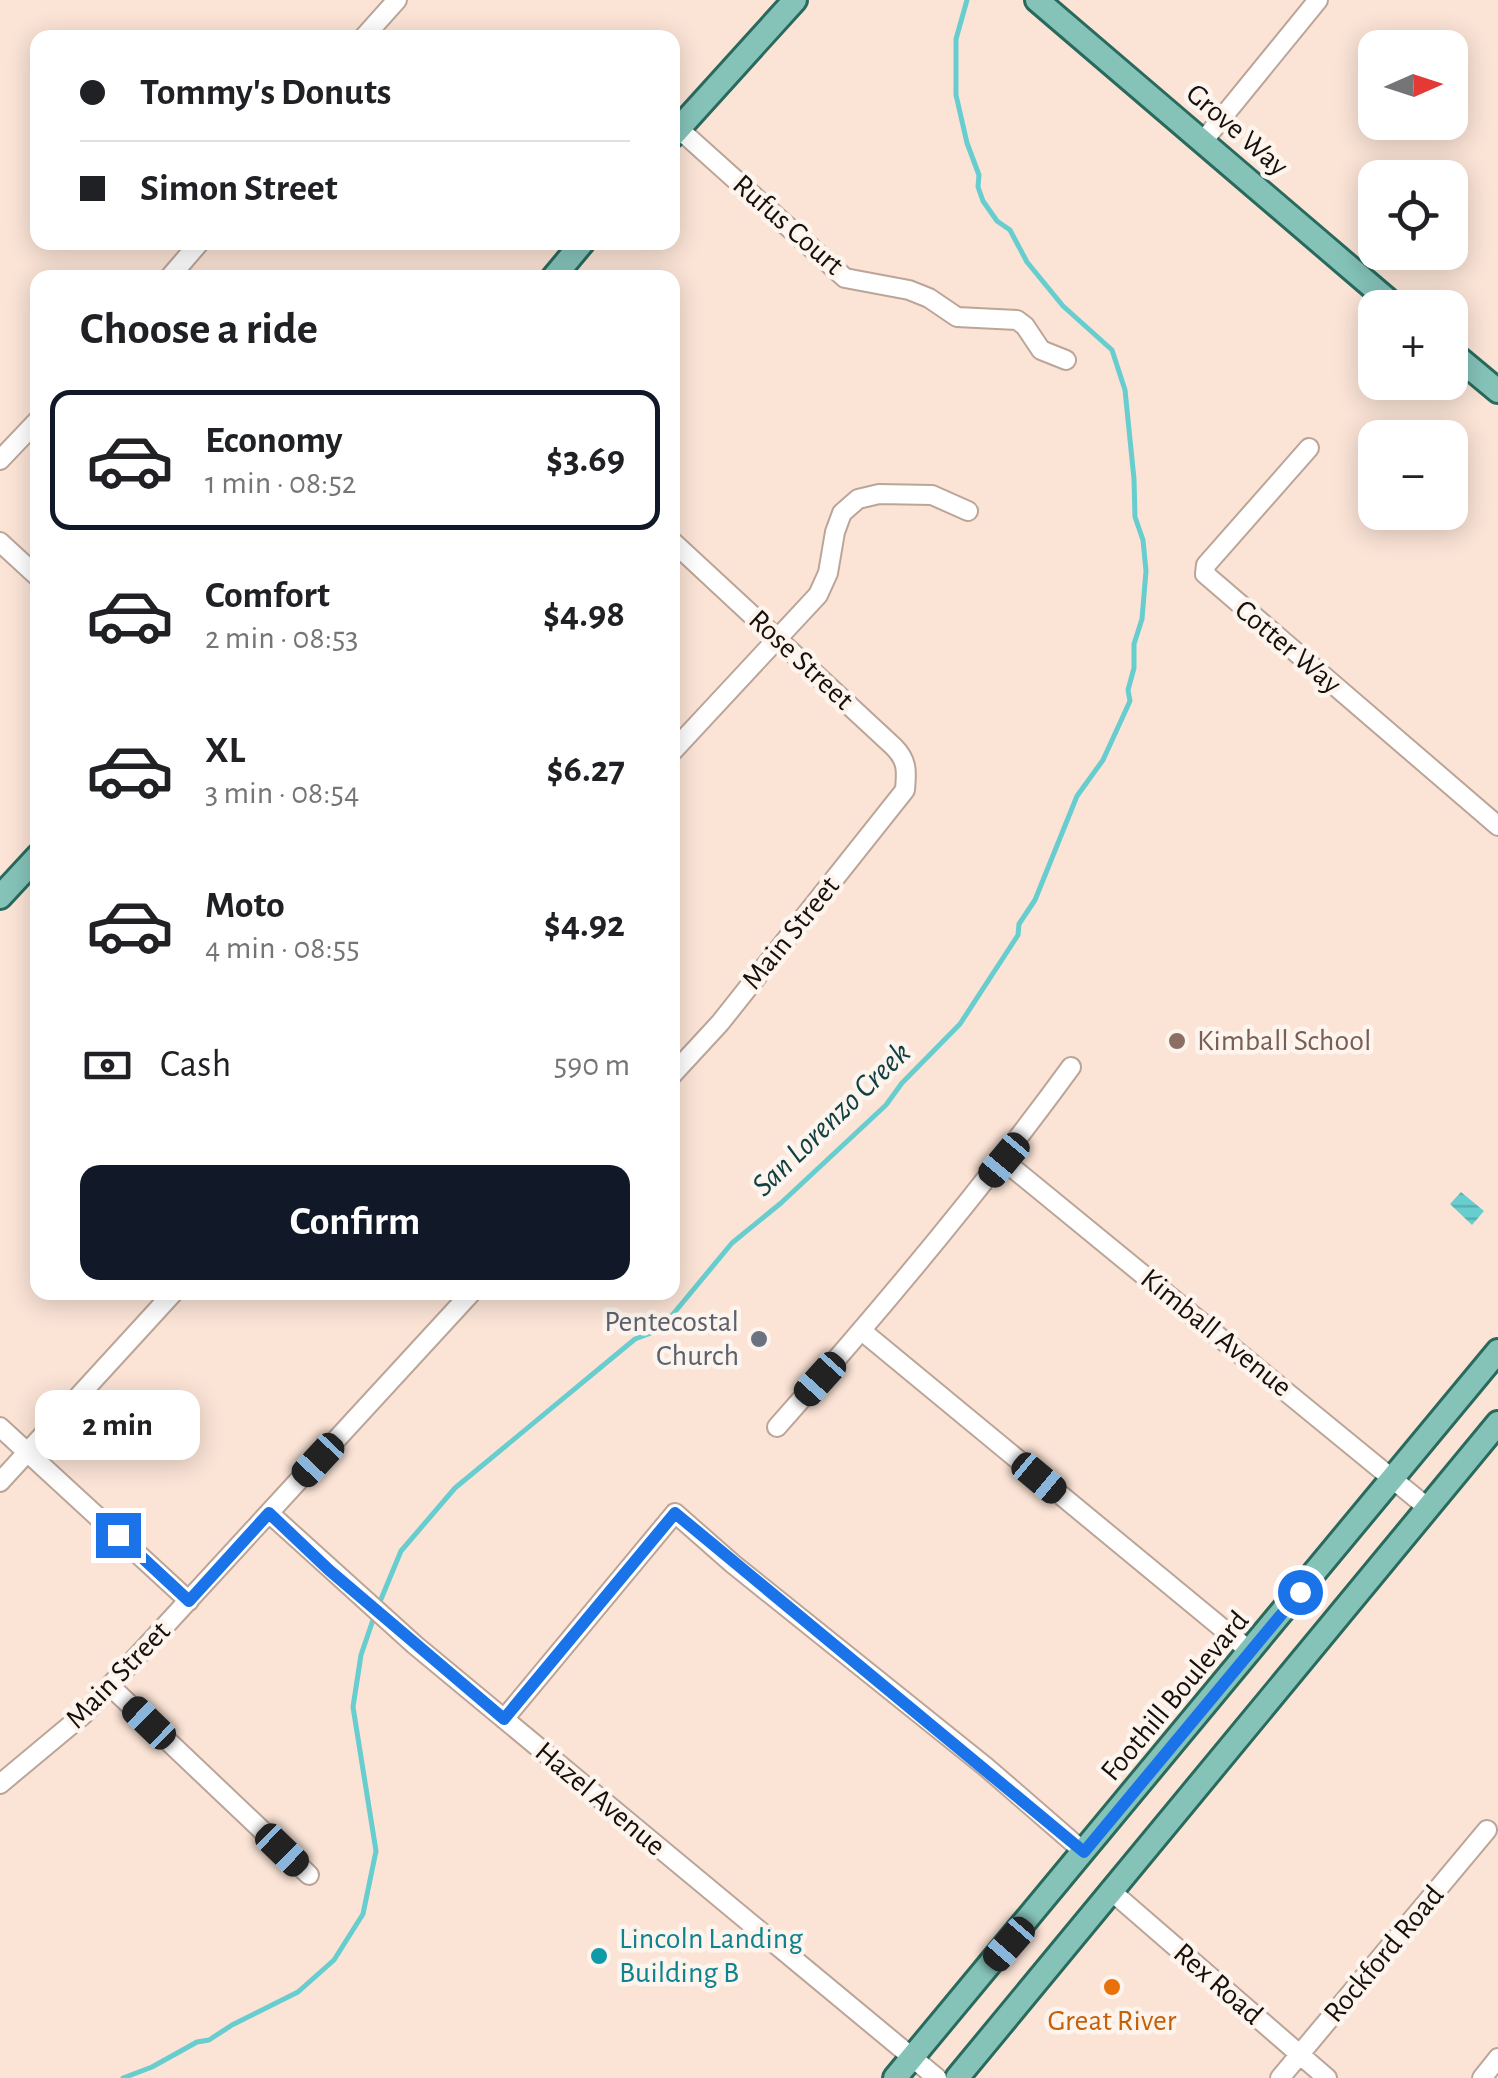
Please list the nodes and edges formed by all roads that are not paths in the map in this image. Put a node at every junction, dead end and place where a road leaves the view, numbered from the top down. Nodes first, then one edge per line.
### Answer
1 (398, 0) edge
2 (796, 0) edge
3 (1037, 0) edge
4 (1318, 0) edge
5 (370, 30) edge
6 (680, 129) edge
7 (680, 136) edge
8 (1204, 140) junction
9 (193, 250) edge
10 (577, 250) edge
11 (175, 270) edge
12 (560, 270) edge
13 (1376, 290) edge
14 (1066, 360) dead end
15 (1468, 366) edge
16 (1498, 391) edge
17 (30, 428) edge
18 (1309, 448) dead end
19 (0, 460) edge
20 (968, 511) dead end
21 (0, 542) edge
22 (680, 547) edge
23 (30, 570) edge
24 (776, 637) junction
25 (680, 743) edge
26 (904, 790) joint
27 (1498, 826) edge
28 (30, 865) edge
29 (0, 897) edge
30 (680, 1066) edge
31 (1071, 1067) dead end
32 (1004, 1160) junction
33 (167, 1300) edge
34 (465, 1300) edge
35 (862, 1331) junction
36 (1498, 1351) edge
37 (1498, 1423) edge
38 (0, 1427) edge
39 (776, 1427) dead end
40 (26, 1452) junction
41 (1394, 1477) junction
42 (0, 1482) edge
43 (1428, 1508) junction
44 (269, 1513) junction
45 (189, 1601) junction
46 (1250, 1652) junction
47 (110, 1686) junction
48 (504, 1719) junction
49 (0, 1784) edge
50 (1487, 1830) dead end
51 (1084, 1852) junction
52 (309, 1875) dead end
53 (1110, 1890) junction
54 (1300, 2055) junction
55 (914, 2058) junction
56 (1498, 2058) edge
57 (896, 2078) edge
58 (937, 2078) edge
59 (957, 2078) edge
60 (1280, 2078) edge
61 (1327, 2078) edge
62 (1482, 2078) edge

1 - 5 street
2 - 6 main road
3 - 8 main road, Grove Way
4 - 8 street
7 - 14 street, Rufus Court
8 - 13 main road, Grove Way
9 - 11 street
10 - 12 main road
15 - 16 main road
17 - 19 street
18 - 27 street, Cotter Way
20 - 24 street
21 - 23 street
22 - 24 street, Rose Street
24 - 25 street
24 - 26 street, Rose Street
26 - 30 street, Main Street
28 - 29 main road
31 - 32 street
32 - 35 street
32 - 41 street, Kimball Avenue
33 - 40 street
34 - 44 street, Main Street
35 - 39 street
35 - 46 street
36 - 41 main road, Foothill Boulevard
37 - 43 main road
38 - 40 street
40 - 42 street
40 - 45 street
41 - 43 street, Kimball Avenue
41 - 46 main road, Foothill Boulevard
43 - 53 main road
44 - 45 street, Main Street
44 - 48 street, Hazel Avenue
45 - 47 street, Main Street
46 - 51 main road, Foothill Boulevard
47 - 49 street, Main Street
47 - 52 street
48 - 51 street
48 - 55 street, Hazel Avenue
50 - 54 street, Rockford Road
51 - 55 main road, Foothill Boulevard
53 - 54 street, Rex Road
53 - 59 main road
54 - 60 street, Rockford Road
54 - 61 street, Rex Road
55 - 57 main road, Foothill Boulevard
55 - 58 street, Hazel Avenue
56 - 62 street

